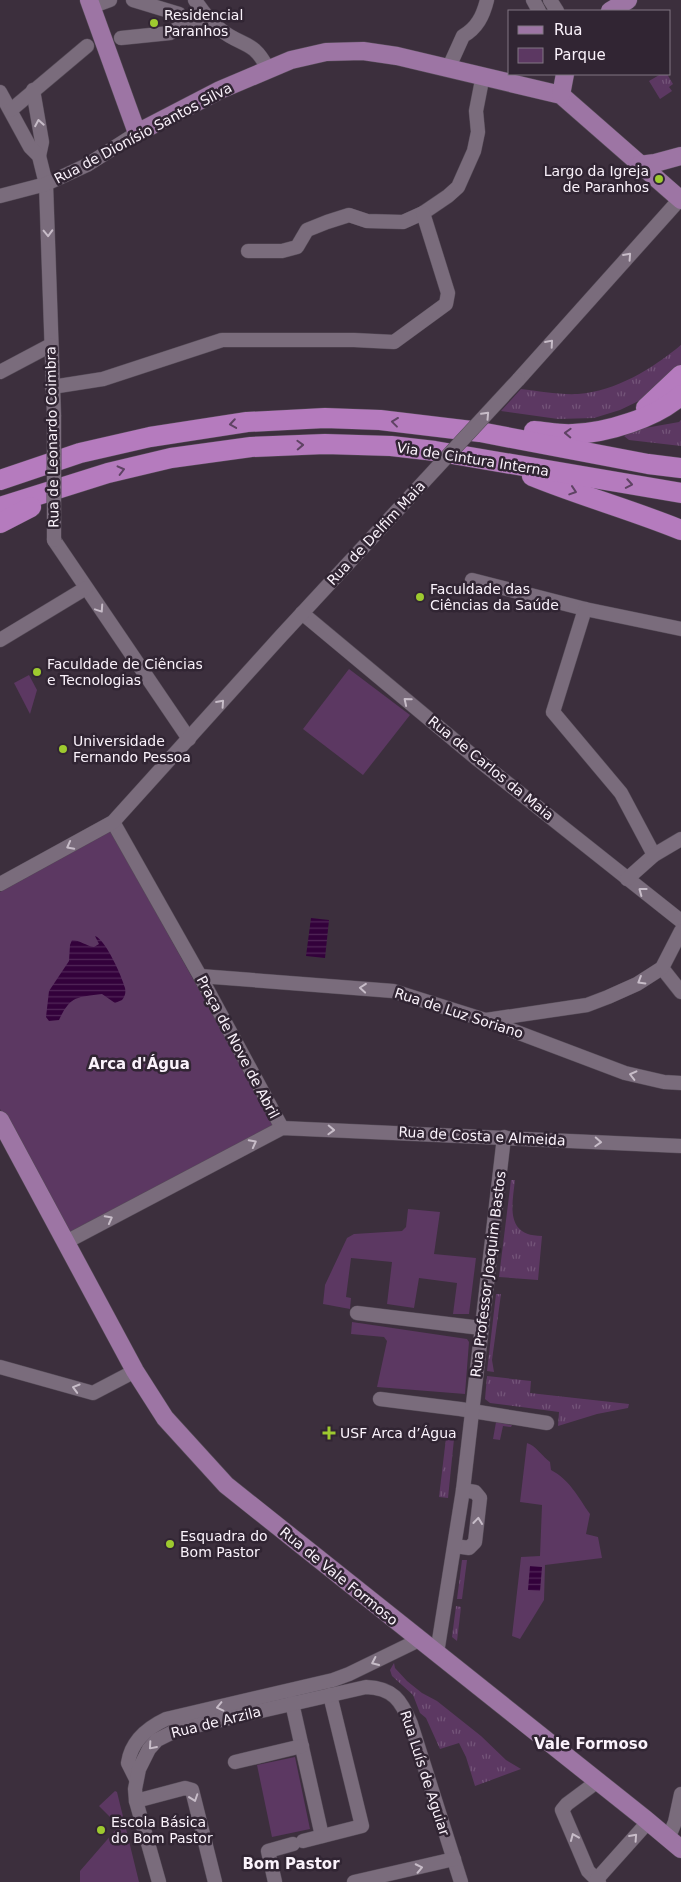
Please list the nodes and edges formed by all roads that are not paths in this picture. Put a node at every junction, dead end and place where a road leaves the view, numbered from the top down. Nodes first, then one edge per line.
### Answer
1 (110, 0) edge
2 (133, 0) edge
3 (195, 0) edge
4 (487, 0) edge
5 (628, 0) edge
6 (90, 3) edge
7 (612, 10) edge
8 (207, 16) junction
9 (182, 19) junction
10 (121, 38) dead end
11 (87, 46) dead end
12 (449, 67) junction
13 (268, 69) junction
14 (565, 75) edge
15 (483, 76) junction
16 (33, 90) junction
17 (0, 92) edge
18 (561, 95) junction
19 (11, 110) junction
20 (137, 133) junction
21 (39, 156) junction
22 (681, 156) edge
23 (639, 165) junction
24 (46, 184) junction
25 (0, 196) edge
26 (680, 199) edge
27 (423, 212) junction
28 (248, 251) dead end
29 (51, 345) junction
30 (0, 372) edge
31 (681, 375) edge
32 (52, 387) junction
33 (681, 395) edge
34 (616, 427) junction
35 (480, 432) junction
36 (495, 461) junction
37 (681, 468) edge
38 (20, 473) junction
39 (0, 475) edge
40 (0, 480) edge
41 (74, 483) junction
42 (681, 493) edge
43 (0, 507) edge
44 (0, 523) edge
45 (681, 530) edge
46 (472, 580) dead end
47 (86, 588) junction
48 (584, 609) junction
49 (302, 613) junction
50 (681, 629) edge
51 (0, 640) edge
52 (189, 740) junction
53 (113, 822) junction
54 (681, 839) edge
55 (654, 855) junction
56 (627, 879) junction
57 (0, 884) edge
58 (681, 920) edge
59 (681, 931) edge
60 (662, 968) junction
61 (200, 976) junction
62 (681, 992) edge
63 (485, 1020) junction
64 (681, 1082) edge
65 (0, 1120) edge
66 (282, 1128) junction
67 (504, 1137) junction
68 (681, 1146) edge
69 (66, 1242) junction
70 (357, 1313) dead end
71 (481, 1328) junction
72 (0, 1367) edge
73 (136, 1371) junction
74 (380, 1399) dead end
75 (472, 1410) junction
76 (547, 1423) dead end
77 (463, 1490) junction
78 (455, 1546) junction
79 (419, 1640) junction
80 (437, 1653) junction
81 (366, 1687) joint
82 (330, 1695) junction
83 (292, 1704) junction
84 (302, 1746) junction
85 (242, 1760) dead end
86 (136, 1779) junction
87 (598, 1782) junction
88 (681, 1794) edge
89 (136, 1801) junction
90 (648, 1822) junction
91 (322, 1836) junction
92 (675, 1844) edge
93 (454, 1859) junction
94 (385, 1879) edge
95 (598, 1881) edge
96 (159, 1882) edge
97 (215, 1882) edge
98 (275, 1882) edge
99 (354, 1882) edge
100 (461, 1882) edge

1 - 6 street
2 - 9 street
3 - 8 street
3 - 9 street
4 - 12 street
5 - 7 main road
6 - 20 main road
8 - 9 street
8 - 13 street
9 - 10 street
11 - 16 street
12 - 13 main road, Rua de Dionísio Santos Silva
12 - 15 main road, Rua de Dionísio Santos Silva
13 - 20 main road, Rua de Dionísio Santos Silva
14 - 18 main road
15 - 18 main road, Rua de Dionísio Santos Silva
15 - 27 street
16 - 19 street
21 -> 16 street
17 - 19 street
18 - 23 main road
19 - 21 street
20 - 24 street, Rua de Dionísio Santos Silva
21 - 24 street, Rua de Leonardo Coimbra
22 - 23 main road
23 - 26 main road
24 - 25 street, Rua de Dionísio Santos Silva
24 -> 29 street, Rua de Leonardo Coimbra
49 -> 26 street, Rua de Delfim Maia, bridge
27 - 28 street
27 - 32 street
29 - 30 street
29 - 32 street, Rua de Leonardo Coimbra
31 - 34 highway
32 - 47 street, Rua de Leonardo Coimbra, bridge
33 - 34 highway
34 -> 35 highway
35 - 37 highway, Via de Cintura Interna
35 -> 38 highway, Via de Cintura Interna
41 -> 36 highway, Via de Cintura Interna
36 -> 42 highway, Via de Cintura Interna
36 -> 45 highway
38 - 39 highway
38 - 40 highway, Via de Cintura Interna
41 - 43 highway, Via de Cintura Interna
41 - 44 highway
46 - 48 street
47 - 51 street
47 -> 52 street, Rua de Leonardo Coimbra
48 - 50 street
48 - 55 street
52 -> 49 street, Rua de Delfim Maia
56 -> 49 street, Rua de Carlos da Maia
52 - 53 street, Rua de Delfim Maia
53 -> 57 street
53 - 61 street, Praça de Nove de Abril
54 - 55 street
55 - 56 street
58 -> 56 street, Rua de Carlos da Maia
59 - 60 street
60 - 62 street
60 -> 63 street
63 -> 61 street, Rua de Luz Soriano
61 - 66 street, Praça de Nove de Abril
64 -> 63 street, Rua de Luz Soriano
65 - 69 main road
66 -> 67 street, Rua de Costa e Almeida
69 -> 66 street, Praça de Nove de Abril
67 -> 68 street, Rua de Costa e Almeida
67 - 71 street, Rua Professor Joaquim Bastos
69 - 73 main road, Rua de Vale Formoso
70 - 71 street
71 - 75 street, Rua Professor Joaquim Bastos
73 -> 72 street
73 - 79 main road, Rua de Vale Formoso
74 - 75 street
75 - 76 street
75 - 77 street, Rua Professor Joaquim Bastos
77 - 78 street, Rua Professor Joaquim Bastos
78 -> 77 street
78 - 80 street, Rua Professor Joaquim Bastos
79 - 80 main road, Rua de Vale Formoso
79 -> 86 street
80 - 87 main road, Rua de Vale Formoso
81 - 82 street, Rua de Arzila
81 - 93 street, Rua Luís de Aguiar
82 - 83 street, Rua de Arzila
82 - 91 street
83 - 84 street
83 -> 86 street, Rua de Arzila
84 - 85 street
84 - 91 street
86 - 89 street, Rua de Arzila
87 - 90 main road, Rua de Vale Formoso
95 -> 87 street
88 - 92 street
89 - 96 street, Rua de Arzila
89 -> 97 street
90 - 92 main road, Rua de Vale Formoso
95 -> 90 street
91 - 98 street
94 -> 93 street
93 - 100 street, Rua Luís de Aguiar
94 - 99 street

